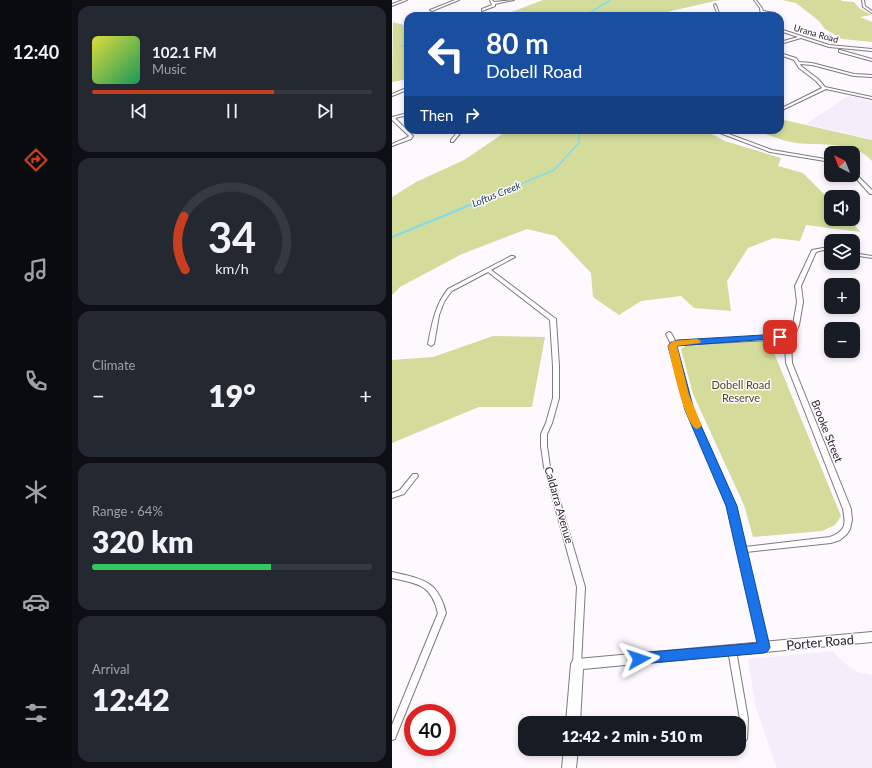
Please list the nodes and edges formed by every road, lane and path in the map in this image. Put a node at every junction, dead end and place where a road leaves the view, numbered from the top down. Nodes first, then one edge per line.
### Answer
1 (406, 0) edge
2 (458, 0) edge
3 (491, 0) edge
4 (513, 0) edge
5 (755, 0) edge
6 (863, 0) edge
7 (494, 3) junction
8 (392, 5) edge
9 (715, 5) dead end
10 (431, 10) dead end
11 (483, 10) dead end
12 (717, 12) edge
13 (761, 12) edge
14 (872, 12) edge
15 (790, 28) dead end
16 (784, 29) edge
17 (784, 31) edge
18 (801, 37) junction
19 (784, 42) edge
20 (840, 48) junction
21 (872, 50) edge
22 (784, 55) edge
23 (872, 60) edge
24 (798, 63) junction
25 (872, 76) edge
26 (826, 88) junction
27 (404, 90) edge
28 (392, 95) edge
29 (872, 98) edge
30 (784, 108) edge
31 (404, 115) edge
32 (392, 118) edge
33 (404, 130) edge
34 (408, 134) edge
35 (458, 134) edge
36 (725, 134) edge
37 (452, 141) dead end
38 (392, 146) edge
39 (824, 160) edge
40 (860, 180) edge
41 (872, 193) edge
42 (824, 249) edge
43 (860, 255) edge
44 (512, 257) dead end
45 (872, 257) edge
46 (489, 271) junction
47 (669, 334) dead end
48 (790, 337) junction
49 (431, 344) dead end
50 (674, 344) junction
51 (415, 476) dead end
52 (392, 496) edge
53 (741, 550) junction
54 (392, 575) edge
55 (872, 637) edge
56 (764, 647) junction
57 (732, 650) junction
58 (577, 664) junction
59 (573, 716) edge
60 (743, 716) edge
61 (392, 736) edge
62 (570, 756) edge
63 (569, 768) edge

1 - 8 street
2 - 10 street
3 - 7 street
4 - 7 street
5 - 13 street
6 - 14 street
7 - 11 street
9 - 12 street
15 - 16 street, Urana Road
17 - 18 street, Urana Road
18 - 19 street
18 - 20 street, Urana Road
20 - 21 street, Urana Road
20 - 23 street
22 - 24 street
24 - 25 street
24 - 26 street
26 - 29 street
26 - 30 street
27 - 28 street
31 - 32 street
32 - 33 street
34 - 38 street
35 - 37 street
36 - 39 street
40 - 41 street
42 - 48 street, Brooke Street
43 - 45 street
44 - 46 street
46 - 49 street
46 - 58 street, Caldarra Avenue
47 - 50 street
48 - 50 street
48 - 53 street, Brooke Street
50 - 53 street
51 - 52 street
53 - 56 street
54 - 61 street
55 - 56 street, Porter Road
56 - 57 street, Porter Road
57 - 58 street, Porter Road
57 - 60 street
58 - 59 street, Caldarra Avenue
62 - 63 street

